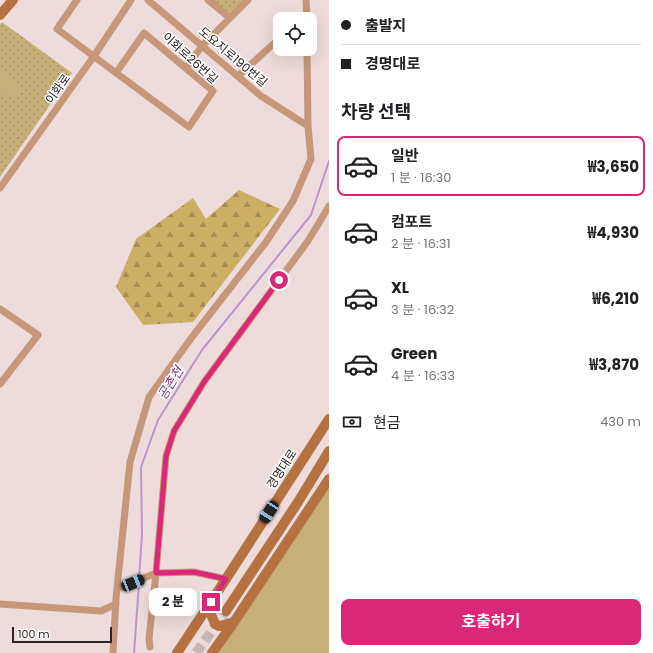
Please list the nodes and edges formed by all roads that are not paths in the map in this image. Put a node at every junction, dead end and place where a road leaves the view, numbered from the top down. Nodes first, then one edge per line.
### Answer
1 (13, 0) edge
2 (77, 0) edge
3 (131, 0) edge
4 (148, 0) edge
5 (208, 0) edge
6 (248, 0) edge
7 (306, 0) edge
8 (307, 12) edge
9 (0, 15) edge
10 (230, 18) junction
11 (273, 44) edge
12 (202, 46) junction
13 (94, 56) junction
14 (307, 56) edge
15 (186, 68) junction
16 (116, 73) junction
17 (238, 76) junction
18 (308, 126) junction
19 (0, 188) edge
20 (329, 206) edge
21 (0, 309) edge
22 (0, 384) edge
23 (329, 419) edge
24 (329, 451) edge
25 (329, 479) edge
26 (155, 573) junction
27 (226, 579) junction
28 (120, 588) junction
29 (211, 602) junction
30 (0, 604) edge
31 (116, 604) junction
32 (226, 611) tunnel mouth
33 (234, 622) junction
34 (150, 647) dead end
35 (113, 653) edge
36 (177, 653) edge
37 (212, 653) edge

1 - 9 main road
2 - 13 street, 이화로26번길
3 - 13 street, 이화로
4 - 12 street, 도요지로190번길
5 - 10 street
6 - 10 street
7 - 8 street
10 - 12 street
11 - 17 street
12 - 15 street
12 - 17 street, 도요지로190번길
13 - 16 street, 이화로26번길
13 - 19 street, 이화로
14 - 18 street
15 - 16 street, 이화로26번길
15 - 16 street, 이화로26번길
17 - 18 street, 도요지로190번길
18 - 28 street
20 - 26 street
21 - 22 street
23 - 27 main road, 경명대로
24 - 32 main road
25 - 33 main road
26 - 27 street
26 - 28 street
26 - 34 street
27 - 29 main road, 경명대로
28 - 31 street
29 - 33 main road
29 - 36 main road, 경명대로
30 - 31 street
31 - 35 street
33 - 37 main road

